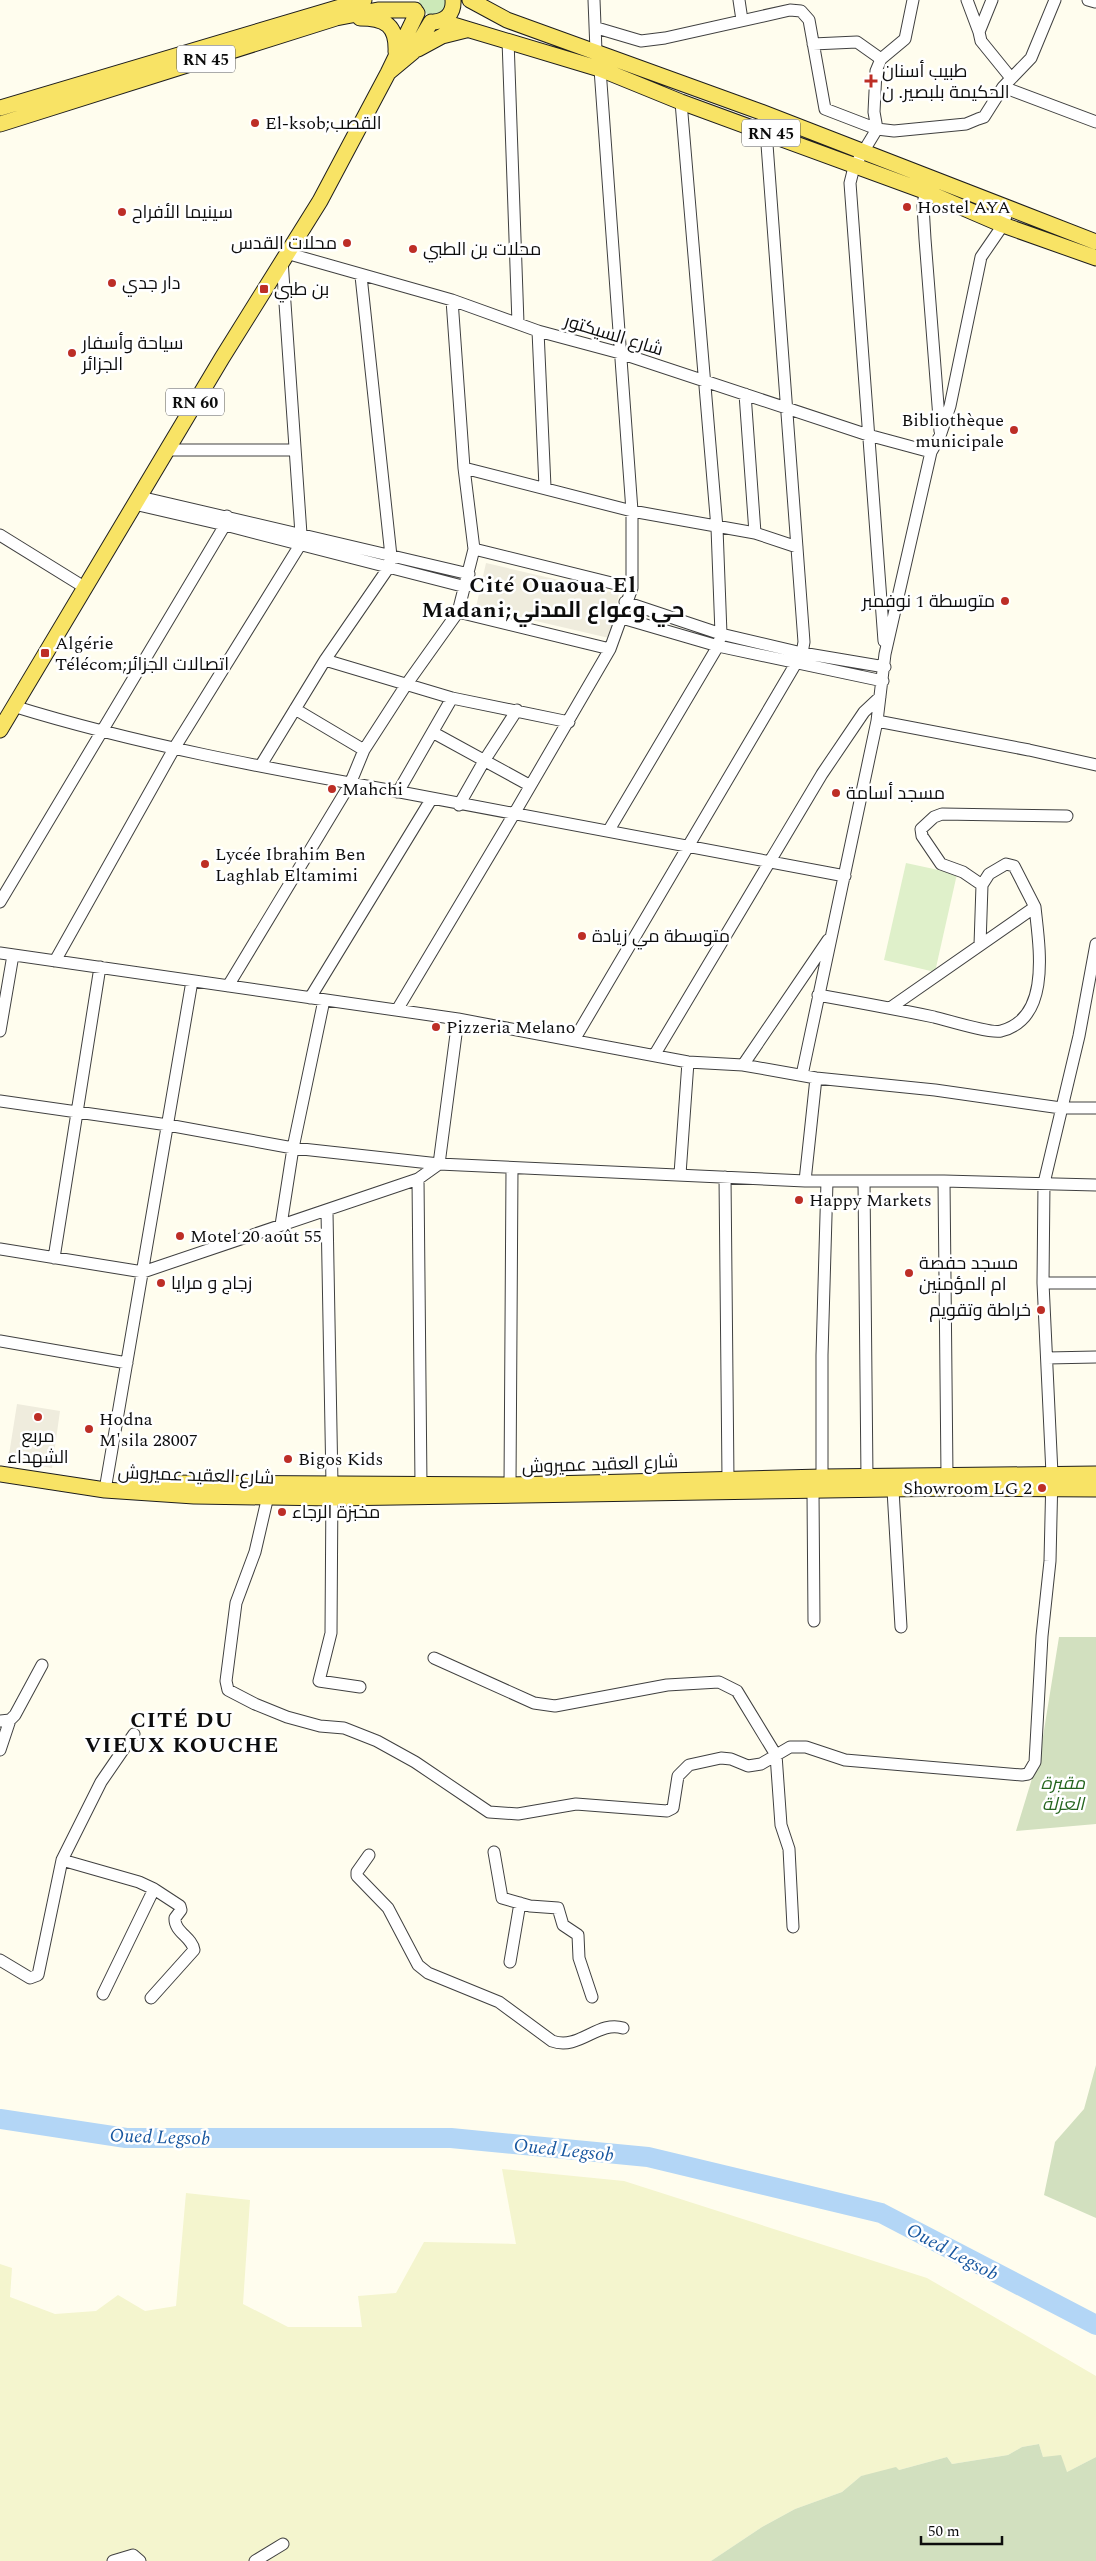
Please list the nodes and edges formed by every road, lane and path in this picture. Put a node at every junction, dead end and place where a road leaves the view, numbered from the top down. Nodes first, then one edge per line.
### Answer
1 (364, 0) edge
2 (454, 0) edge
3 (594, 0) edge
4 (738, 0) edge
5 (913, 0) edge
6 (967, 0) edge
7 (992, 0) edge
8 (1055, 0) edge
9 (476, 1) edge
10 (415, 8) edge
11 (336, 18) junction
12 (742, 20) junction
13 (436, 22) junction
14 (597, 28) junction
15 (469, 29) junction
16 (979, 32) junction
17 (508, 40) junction
18 (813, 44) junction
19 (396, 52) junction
20 (413, 52) junction
21 (596, 52) junction
22 (881, 59) junction
23 (600, 69) junction
24 (388, 73) junction
25 (1011, 78) junction
26 (1003, 87) junction
27 (681, 102) junction
28 (0, 108) edge
29 (1096, 122) edge
30 (0, 124) edge
31 (876, 129) junction
32 (766, 131) junction
33 (863, 151) junction
34 (854, 167) junction
35 (929, 176) junction
36 (924, 191) junction
37 (1008, 209) junction
38 (1003, 225) junction
39 (1096, 242) edge
40 (284, 257) junction
41 (1096, 258) edge
42 (361, 276) junction
43 (452, 300) junction
44 (518, 324) junction
45 (538, 331) junction
46 (620, 353) junction
47 (705, 382) junction
48 (745, 394) junction
49 (786, 408) junction
50 (868, 436) junction
51 (940, 436) junction
52 (167, 450) junction
53 (294, 450) junction
54 (931, 452) junction
55 (464, 468) junction
56 (545, 487) junction
57 (137, 500) junction
58 (632, 511) junction
59 (226, 521) junction
60 (717, 528) junction
61 (755, 533) junction
62 (0, 535) edge
63 (300, 540) junction
64 (797, 547) junction
65 (474, 549) junction
66 (390, 562) junction
67 (469, 574) junction
68 (84, 587) junction
69 (466, 587) junction
70 (632, 588) junction
71 (625, 602) junction
72 (458, 612) junction
73 (622, 618) junction
74 (721, 634) junction
75 (718, 646) junction
76 (610, 649) junction
77 (802, 653) junction
78 (886, 654) junction
79 (325, 660) junction
80 (794, 663) junction
81 (885, 667) junction
82 (883, 681) junction
83 (406, 685) junction
84 (880, 697) junction
85 (452, 698) junction
86 (13, 706) junction
87 (295, 709) junction
88 (517, 710) junction
89 (877, 721) junction
90 (568, 722) junction
91 (0, 730) edge
92 (100, 732) junction
93 (434, 732) junction
94 (175, 747) junction
95 (364, 750) junction
96 (484, 761) junction
97 (261, 765) junction
98 (1096, 765) edge
99 (350, 784) junction
100 (529, 785) junction
101 (398, 792) junction
102 (432, 798) junction
103 (459, 804) junction
104 (514, 814) junction
105 (1067, 816) dead end
106 (609, 830) junction
107 (687, 846) junction
108 (770, 862) junction
109 (845, 876) junction
110 (982, 885) junction
111 (0, 902) edge
112 (1035, 907) junction
113 (832, 934) junction
114 (1096, 944) edge
115 (980, 945) junction
116 (0, 953) edge
117 (13, 954) junction
118 (55, 961) junction
119 (100, 967) junction
120 (192, 980) junction
121 (228, 986) junction
122 (818, 995) junction
123 (310, 998) junction
124 (324, 1000) junction
125 (890, 1008) junction
126 (397, 1010) junction
127 (458, 1019) junction
128 (0, 1031) edge
129 (574, 1040) junction
130 (655, 1054) junction
131 (688, 1062) junction
132 (743, 1065) junction
133 (802, 1075) junction
134 (816, 1078) junction
135 (0, 1101) edge
136 (1061, 1108) junction
137 (1096, 1108) edge
138 (77, 1112) junction
139 (168, 1125) junction
140 (293, 1148) junction
141 (439, 1164) junction
142 (512, 1169) junction
143 (680, 1174) junction
144 (726, 1177) junction
145 (418, 1180) junction
146 (827, 1181) junction
147 (944, 1181) junction
148 (805, 1182) junction
149 (864, 1182) junction
150 (1044, 1183) junction
151 (1096, 1185) edge
152 (327, 1212) junction
153 (281, 1225) junction
154 (0, 1249) edge
155 (54, 1258) junction
156 (143, 1272) junction
157 (1043, 1283) junction
158 (1096, 1283) edge
159 (0, 1341) edge
160 (1047, 1358) junction
161 (1096, 1358) edge
162 (127, 1363) junction
163 (0, 1474) edge
164 (1096, 1474) edge
165 (947, 1475) junction
166 (822, 1477) junction
167 (868, 1477) junction
168 (728, 1479) junction
169 (1052, 1481) junction
170 (510, 1485) junction
171 (421, 1486) junction
172 (1096, 1489) edge
173 (106, 1490) junction
174 (893, 1490) junction
175 (332, 1491) junction
176 (813, 1492) junction
177 (268, 1496) junction
178 (814, 1621) dead end
179 (901, 1627) dead end
180 (434, 1658) dead end
181 (42, 1664) dead end
182 (360, 1687) dead end
183 (5, 1721) edge
184 (134, 1734) dead end
185 (0, 1750) edge
186 (776, 1755) junction
187 (494, 1852) dead end
188 (369, 1855) dead end
189 (62, 1860) junction
190 (154, 1889) junction
191 (520, 1903) junction
192 (793, 1927) dead end
193 (0, 1960) edge
194 (510, 1962) dead end
195 (103, 1994) dead end
196 (592, 1997) dead end
197 (151, 1998) dead end
198 (623, 2028) dead end
199 (283, 2544) dead end
200 (113, 2561) edge
201 (140, 2561) edge
202 (255, 2561) edge

1 - 28 main road, RN 45
2 - 13 main road
3 - 14 street
4 - 12 street
5 - 22 street
6 - 16 street
7 - 16 street
8 - 25 street
9 - 21 main road, RN 45
10 - 11 main road, RN 45
10 - 13 main road
10 - 19 main road, RN 60
11 - 19 main road
11 - 30 main road, RN 45
12 - 14 street
12 - 18 street
13 - 15 main road, RN 45
13 - 20 main road, RN 60
14 - 21 street
15 - 17 main road, RN 45
15 - 20 main road
16 - 25 street
17 - 23 main road, RN 45
17 - 44 street
18 - 22 street
18 - 31 street
19 - 24 main road, RN 60
20 - 24 main road, RN 60
21 - 33 main road, RN 45
22 - 31 street
23 - 27 main road, RN 45
23 - 46 street
24 - 40 main road, RN 60
25 - 26 street
26 - 29 street
26 - 31 street
27 - 32 main road, RN 45
27 - 47 street
31 - 33 street
32 - 34 main road, RN 45
32 - 49 street
33 - 34 street
33 - 35 main road, RN 45
34 - 36 main road, RN 45
34 - 50 street
35 - 36 street
35 - 37 main road, RN 45
36 - 38 main road, RN 45
36 - 51 street
37 - 38 street
37 - 39 main road, RN 45
38 - 41 main road, RN 45
38 - 51 street
40 - 42 street, شارع السيكتور
40 - 52 main road, RN 60
40 - 53 street
42 - 43 street, شارع السيكتور
42 - 66 street
43 - 44 street, شارع السيكتور
43 - 55 street
44 - 45 street, شارع السيكتور
45 - 46 street, شارع السيكتور
45 - 56 street
46 - 47 street, شارع السيكتور
46 - 58 street
47 - 48 street, شارع السيكتور
47 - 60 street
48 - 49 street, شارع السيكتور
48 - 61 street
49 - 50 street, شارع السيكتور
49 - 64 street
50 - 54 street, شارع السيكتور
50 - 78 street
51 - 54 street
52 - 53 street
52 - 57 main road, RN 60
53 - 63 street
54 - 78 street
55 - 56 street
55 - 65 street
56 - 58 street
57 - 59 street
57 - 68 main road, RN 60
58 - 60 street
58 - 70 street
59 - 63 street
59 - 92 street
60 - 61 street
60 - 74 street
61 - 64 street
62 - 68 street
63 - 66 street
63 - 94 street
64 - 77 street
65 - 67 street
65 - 70 street
66 - 67 street
66 - 69 street
66 - 79 street
67 - 69 street
68 - 86 main road, RN 60
69 - 72 street
70 - 71 street
71 - 73 street
71 - 74 street
72 - 76 street
72 - 83 street
73 - 75 street
73 - 76 street
74 - 75 street
74 - 77 street
75 - 80 street
75 - 106 street
76 - 90 street
77 - 80 street
77 - 81 street
78 - 81 street
79 - 83 street
79 - 87 street
80 - 82 street
80 - 107 street
81 - 82 street
82 - 84 street
83 - 85 street
83 - 95 street
84 - 89 street
84 - 108 street
85 - 88 street
85 - 93 street
86 - 91 main road, RN 60
86 - 92 street
87 - 95 street
87 - 97 street
88 - 90 street
88 - 96 street
89 - 98 street
89 - 109 street
90 - 100 street
92 - 94 street
92 - 111 street
93 - 96 street
93 - 101 street
94 - 97 street
94 - 118 street
95 - 99 street
96 - 100 street
96 - 103 street
97 - 99 street
99 - 101 street
99 - 121 street
100 - 104 street
101 - 102 street
102 - 103 street
102 - 123 street
103 - 104 street
104 - 106 street
104 - 126 street
105 - 110 street
106 - 107 street
107 - 108 street
107 - 129 street
108 - 109 street
108 - 130 street
109 - 113 street
110 - 112 street
110 - 115 street
112 - 115 street
112 - 125 street
113 - 122 street
113 - 132 street
114 - 136 street
115 - 125 street
116 - 117 street
117 - 118 street
117 - 128 street
118 - 119 street
119 - 120 street
119 - 138 street
120 - 121 street
120 - 139 street
121 - 123 street
122 - 125 street
122 - 133 street
123 - 124 street
124 - 126 street
124 - 140 street
126 - 127 street
127 - 129 street
127 - 141 street
129 - 130 street
130 - 131 street
131 - 132 street
131 - 143 street
132 - 133 street
133 - 134 street
134 - 136 street
134 - 148 street
135 - 138 street
136 - 137 street
136 - 150 street
138 - 139 street
138 - 155 street
139 - 140 street
139 - 156 street
140 - 141 street
140 - 153 street
141 - 142 street
141 - 145 street
142 - 143 street
142 - 170 street
143 - 144 street
144 - 148 street
144 - 168 street
145 - 152 street
145 - 171 street
146 - 148 street
146 - 149 street
146 - 166 street
147 - 149 street
147 - 150 street
147 - 165 street
149 - 167 street
150 - 151 street
150 - 157 street
152 - 153 street
152 - 175 street
153 - 156 street
154 - 155 street
155 - 156 street
156 - 162 street
157 - 158 street
157 - 160 street
159 - 162 street
160 - 161 street
160 - 169 street
162 - 173 street
163 - 173 main road, شارع العقيد عميروش
164 - 169 main road, شارع العقيد عميروش
165 - 167 main road, شارع العقيد عميروش
165 - 169 main road, شارع العقيد عميروش
166 - 167 main road, شارع العقيد عميروش
166 - 168 main road, شارع العقيد عميروش
168 - 170 main road, شارع العقيد عميروش
169 - 172 main road, شارع العقيد عميروش
169 - 174 main road, شارع العقيد عميروش
169 - 186 street
170 - 171 main road, شارع العقيد عميروش
171 - 175 main road, شارع العقيد عميروش
173 - 175 main road, شارع العقيد عميروش
173 - 177 main road, شارع العقيد عميروش
174 - 176 main road, شارع العقيد عميروش
174 - 179 street
175 - 176 main road, شارع العقيد عميروش
175 - 177 main road, شارع العقيد عميروش
175 - 182 street
176 - 178 street
177 - 186 street
180 - 186 street
181 - 183 street
183 - 185 street
184 - 189 street
186 - 192 street
187 - 191 street
188 - 198 street
189 - 190 street
189 - 193 street
190 - 195 street
190 - 197 street
191 - 194 street
191 - 196 street
199 - 202 street
200 - 201 street

